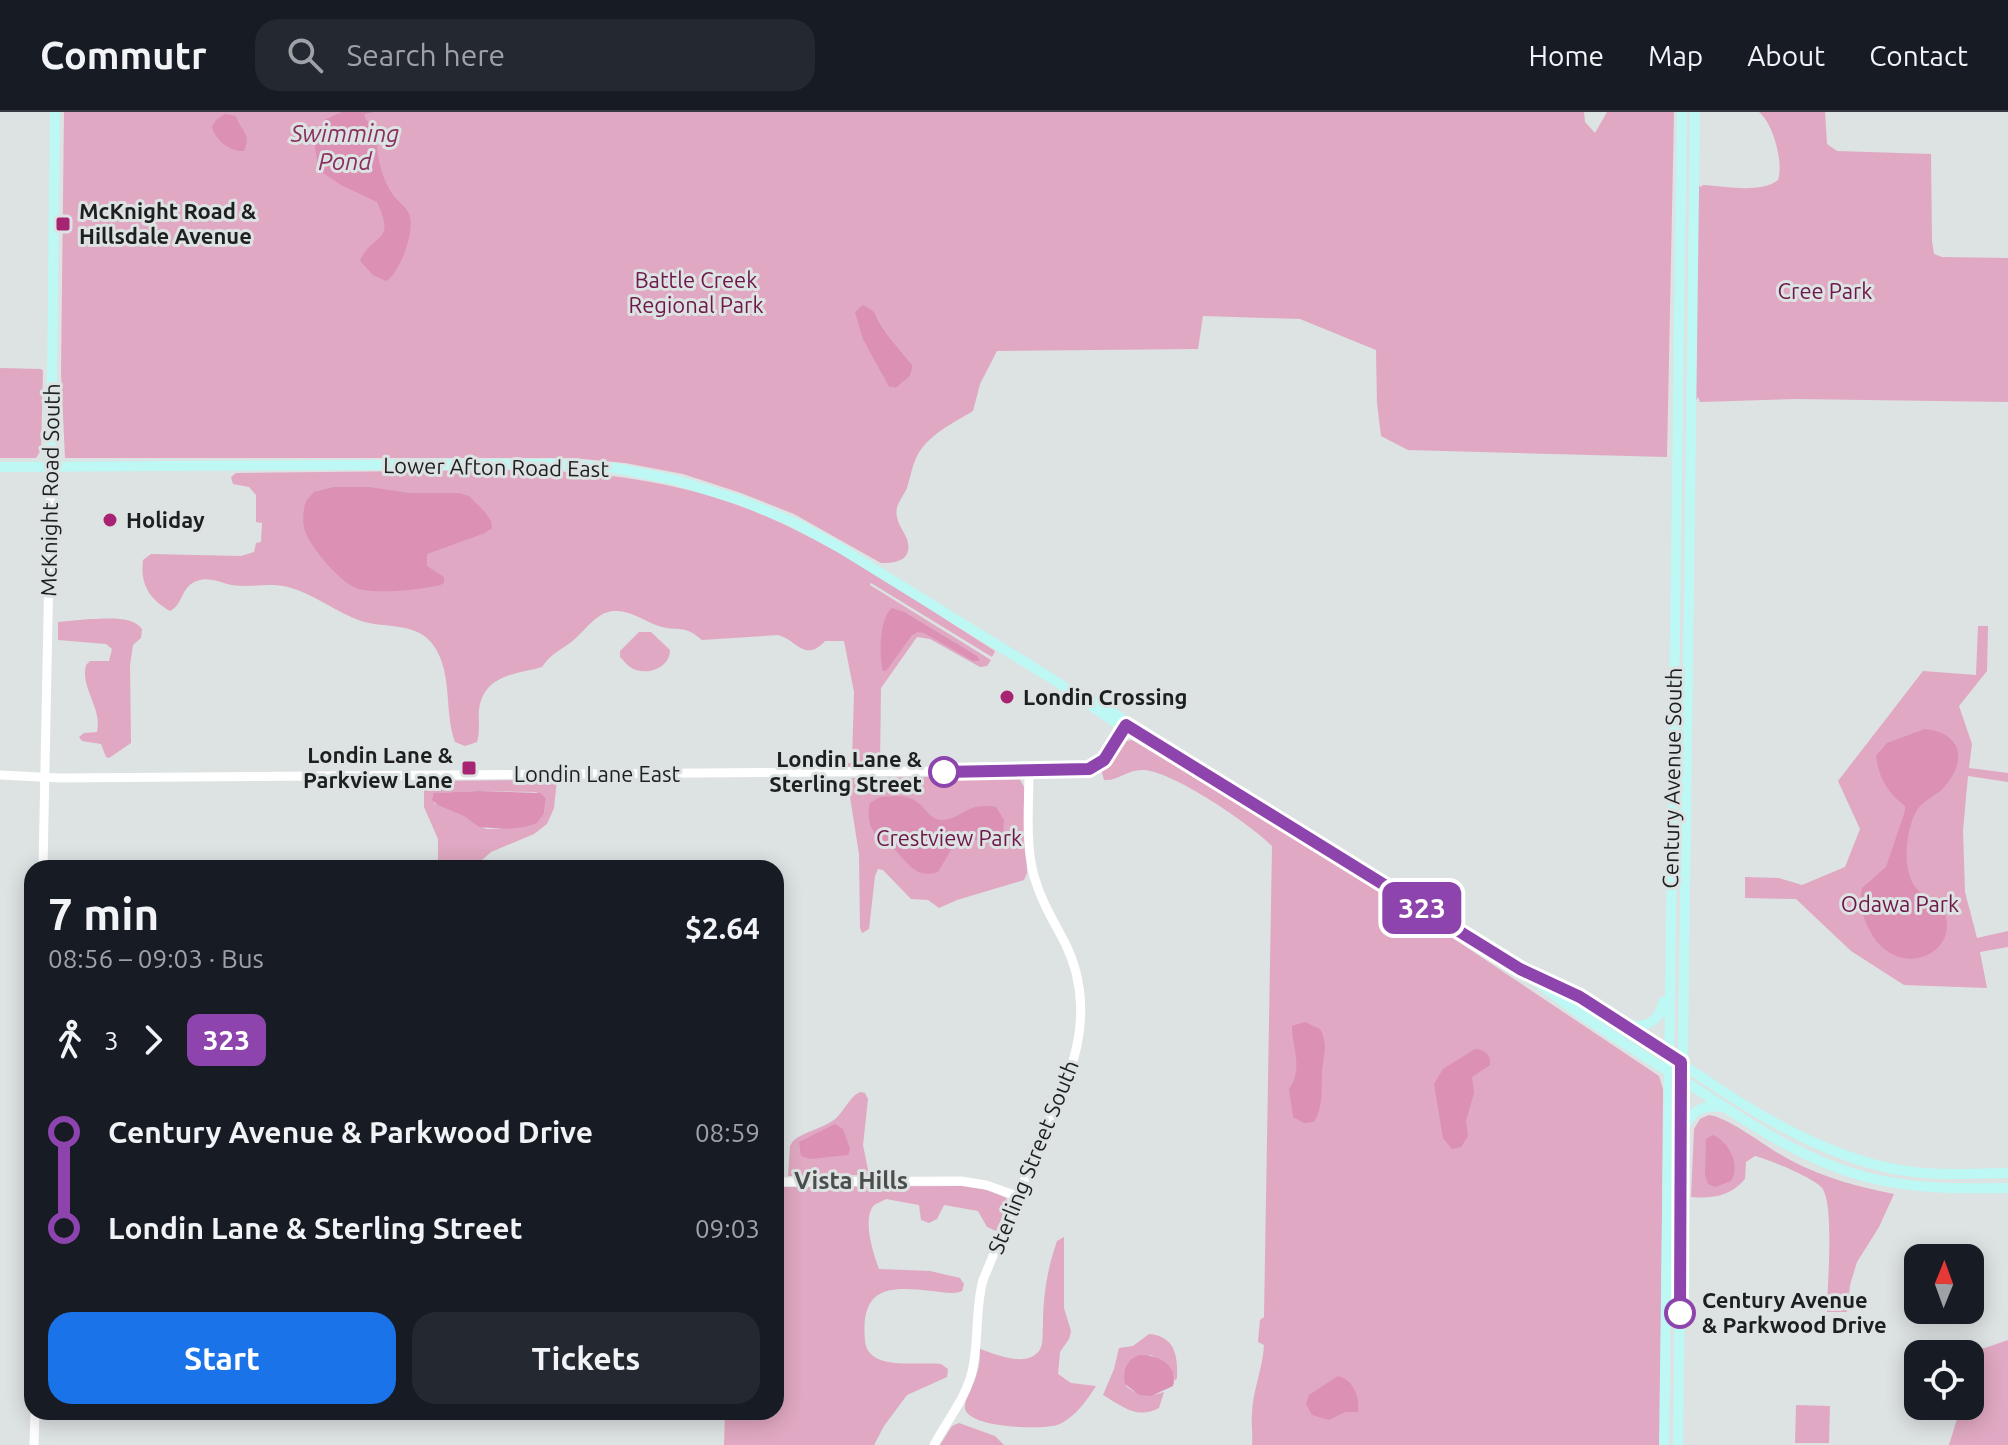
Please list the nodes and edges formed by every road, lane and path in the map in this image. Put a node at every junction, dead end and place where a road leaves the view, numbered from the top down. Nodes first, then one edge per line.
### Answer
1 (55, 112) edge
2 (1682, 112) edge
3 (1695, 112) edge
4 (0, 467) edge
5 (51, 468) junction
6 (1126, 725) junction
7 (1029, 771) junction
8 (0, 775) edge
9 (45, 778) junction
10 (43, 860) edge
11 (1520, 969) junction
12 (1669, 984) junction
13 (1621, 1024) junction
14 (1668, 1053) junction
15 (1681, 1062) junction
16 (1668, 1071) junction
17 (1681, 1079) junction
18 (1726, 1108) junction
19 (1680, 1133) junction
20 (2008, 1173) edge
21 (784, 1182) edge
22 (2008, 1188) edge
23 (1017, 1196) junction
24 (35, 1420) edge
25 (34, 1445) edge
26 (934, 1445) edge
27 (1664, 1445) edge
28 (1678, 1445) edge

1 - 5 main road, McKnight Road South
2 - 12 main road, Century Avenue South
3 - 15 main road, Century Avenue South
4 - 5 main road, Lower Afton Road East
5 - 6 main road, Lower Afton Road East
5 - 9 street, McKnight Road South
6 - 7 street, Londin Lane East
6 - 11 main road, Lower Afton Road East
7 - 9 street, Londin Lane East
7 - 23 street, Sterling Street South
8 - 9 street, Londin Lane East
9 - 10 street, McKnight Road South
11 - 13 main road, Lower Afton Road East
11 - 16 main road, Lower Afton Road East
12 - 13 main road
12 - 14 main road, Century Avenue South
13 - 14 main road, Lower Afton Road East
14 - 15 main road, Lower Afton Road East
14 - 16 main road, Century Avenue South
15 - 17 main road, Century Avenue South
15 - 20 main road, Lower Afton Road East
16 - 17 main road, Lower Afton Road East
16 - 27 main road, Century Avenue South
17 - 18 main road, Lower Afton Road East
17 - 19 main road, Century Avenue South
18 - 19 main road
18 - 22 main road, Lower Afton Road East
19 - 28 main road, Century Avenue South
21 - 23 street
23 - 26 street, Sterling Street South
24 - 25 street

